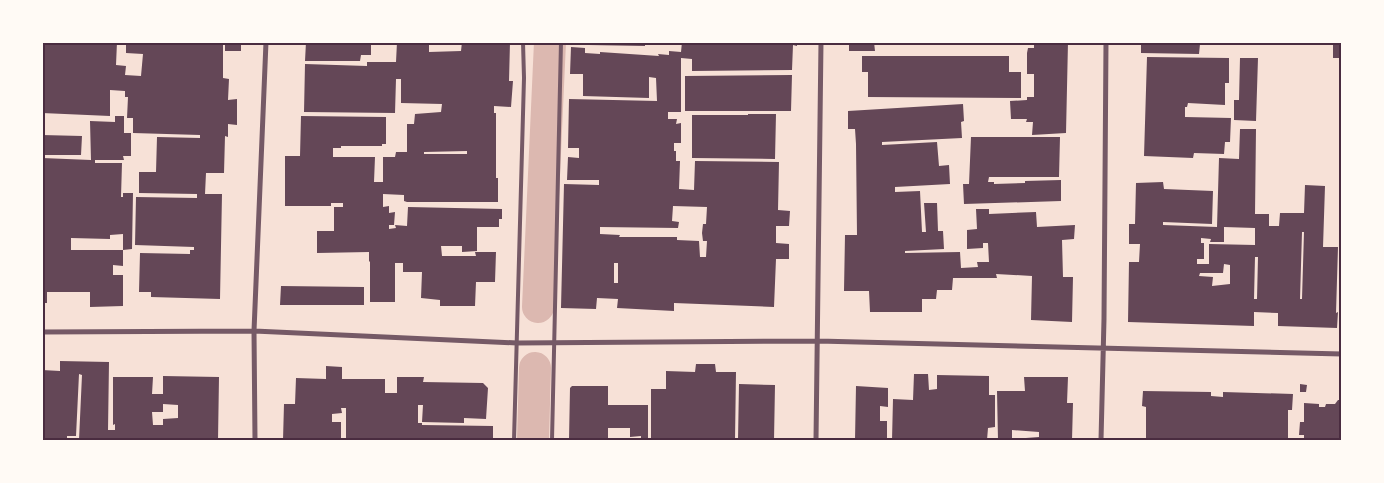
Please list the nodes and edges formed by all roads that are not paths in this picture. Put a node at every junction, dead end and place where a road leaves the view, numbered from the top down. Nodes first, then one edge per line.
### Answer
1 (266, 42) edge
2 (523, 42) edge
3 (561, 42) edge
4 (821, 42) edge
5 (1106, 42) edge
6 (254, 331) junction
7 (42, 332) edge
8 (818, 341) junction
9 (517, 343) junction
10 (554, 343) junction
11 (1104, 349) junction
12 (1342, 354) edge
13 (255, 440) edge
14 (514, 440) edge
15 (552, 440) edge
16 (816, 440) edge
17 (1101, 440) edge

1 - 6 street
2 - 9 lane
3 - 10 lane
4 - 8 street
5 - 11 street
6 - 7 street
6 - 9 street
6 - 13 street
8 - 10 street
8 - 11 street
8 - 16 street
9 - 10 street
9 - 14 lane
10 - 15 lane
11 - 12 street
11 - 17 street

